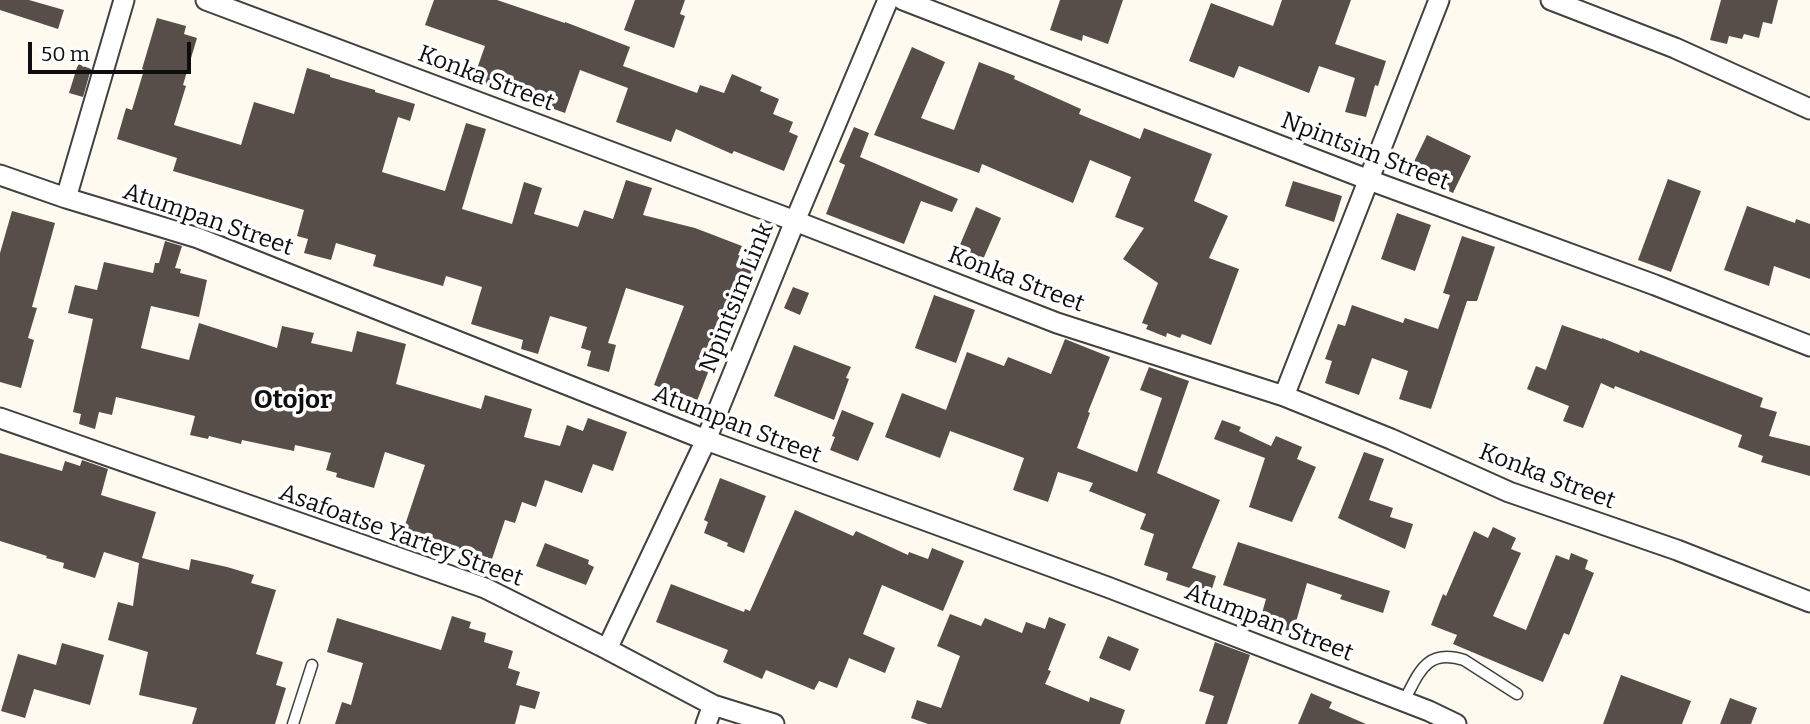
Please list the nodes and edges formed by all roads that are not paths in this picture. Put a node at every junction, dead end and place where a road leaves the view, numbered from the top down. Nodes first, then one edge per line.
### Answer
1 (124, 0) edge
2 (206, 0) edge
3 (888, 0) edge
4 (903, 0) edge
5 (1439, 0) edge
6 (1551, 0) edge
7 (1810, 109) edge
8 (0, 175) edge
9 (1369, 180) junction
10 (66, 198) junction
11 (794, 221) junction
12 (1810, 346) edge
13 (1283, 396) junction
14 (0, 418) edge
15 (706, 440) junction
16 (1810, 602) edge
17 (607, 649) junction
18 (312, 665) dead end
19 (1517, 695) dead end
20 (1404, 701) junction
21 (710, 715) edge
22 (293, 724) edge
23 (774, 724) edge
24 (1456, 724) edge

1 - 10 street
2 - 11 street, Konka Street
3 - 11 street, Npintsim Link
4 - 9 street, Npintsim Street
5 - 9 street
6 - 7 street
8 - 10 street, Atumpan Street
9 - 12 street, Npintsim Street
9 - 13 street
10 - 15 street, Atumpan Street
11 - 13 street, Konka Street
11 - 15 street, Npintsim Link
13 - 16 street, Konka Street
14 - 17 street, Asafoatse Yartey Street
15 - 17 street, Npintsim Link
15 - 20 street, Atumpan Street
17 - 21 street, Asafoatse Yartey Street
18 - 22 lane
19 - 20 lane
20 - 24 street, Atumpan Street
21 - 23 street, Asafoatse Yartey Street

